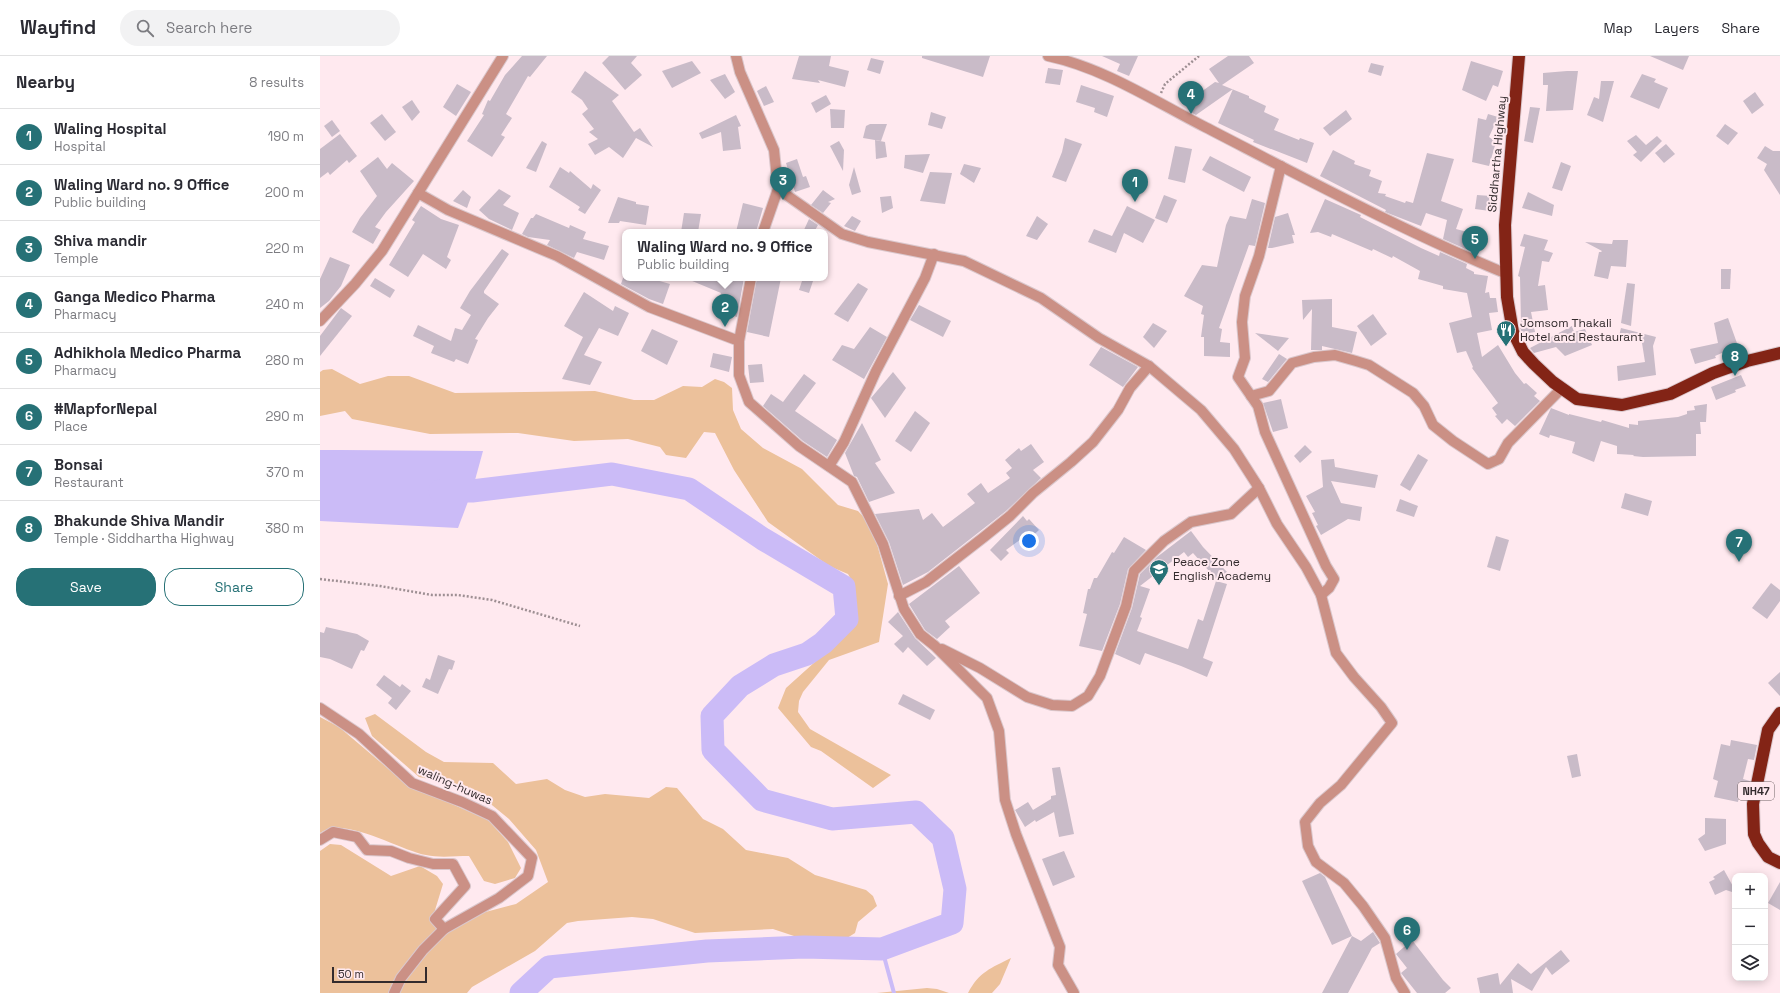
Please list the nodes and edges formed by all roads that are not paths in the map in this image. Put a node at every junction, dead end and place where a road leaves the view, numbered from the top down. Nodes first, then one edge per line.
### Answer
1 (503, 56) edge
2 (736, 56) edge
3 (1048, 56) edge
4 (1519, 56) edge
5 (1281, 166) junction
6 (778, 189) junction
7 (418, 193) junction
8 (764, 229) edge
9 (934, 254) junction
10 (1507, 274) junction
11 (750, 281) edge
12 (320, 321) edge
13 (739, 341) junction
14 (1780, 353) edge
15 (1149, 366) junction
16 (1562, 388) junction
17 (1251, 396) junction
18 (829, 466) junction
19 (1259, 488) junction
20 (1321, 595) junction
21 (899, 596) junction
22 (935, 646) junction
23 (320, 708) edge
24 (1780, 712) edge
25 (320, 840) edge
26 (1780, 863) edge
27 (444, 929) junction
28 (394, 993) edge
29 (1074, 993) edge
30 (1405, 993) edge

1 - 7 street
2 - 6 street
3 - 5 street
4 - 10 highway, Siddhartha Highway
5 - 10 street
5 - 17 street
6 - 8 street
6 - 9 street
7 - 12 street
7 - 13 street
9 - 15 street
9 - 18 street
10 - 16 highway, Siddhartha Highway
11 - 13 street
13 - 18 street
14 - 16 highway, Siddhartha Highway
15 - 19 street
15 - 21 street
16 - 17 street
17 - 20 street
18 - 21 street
19 - 20 street
19 - 22 street
20 - 30 street
21 - 22 street
22 - 29 street
23 - 27 street, waling-huwas
24 - 26 highway, NH47
25 - 27 street
27 - 28 street, waling-huwas

